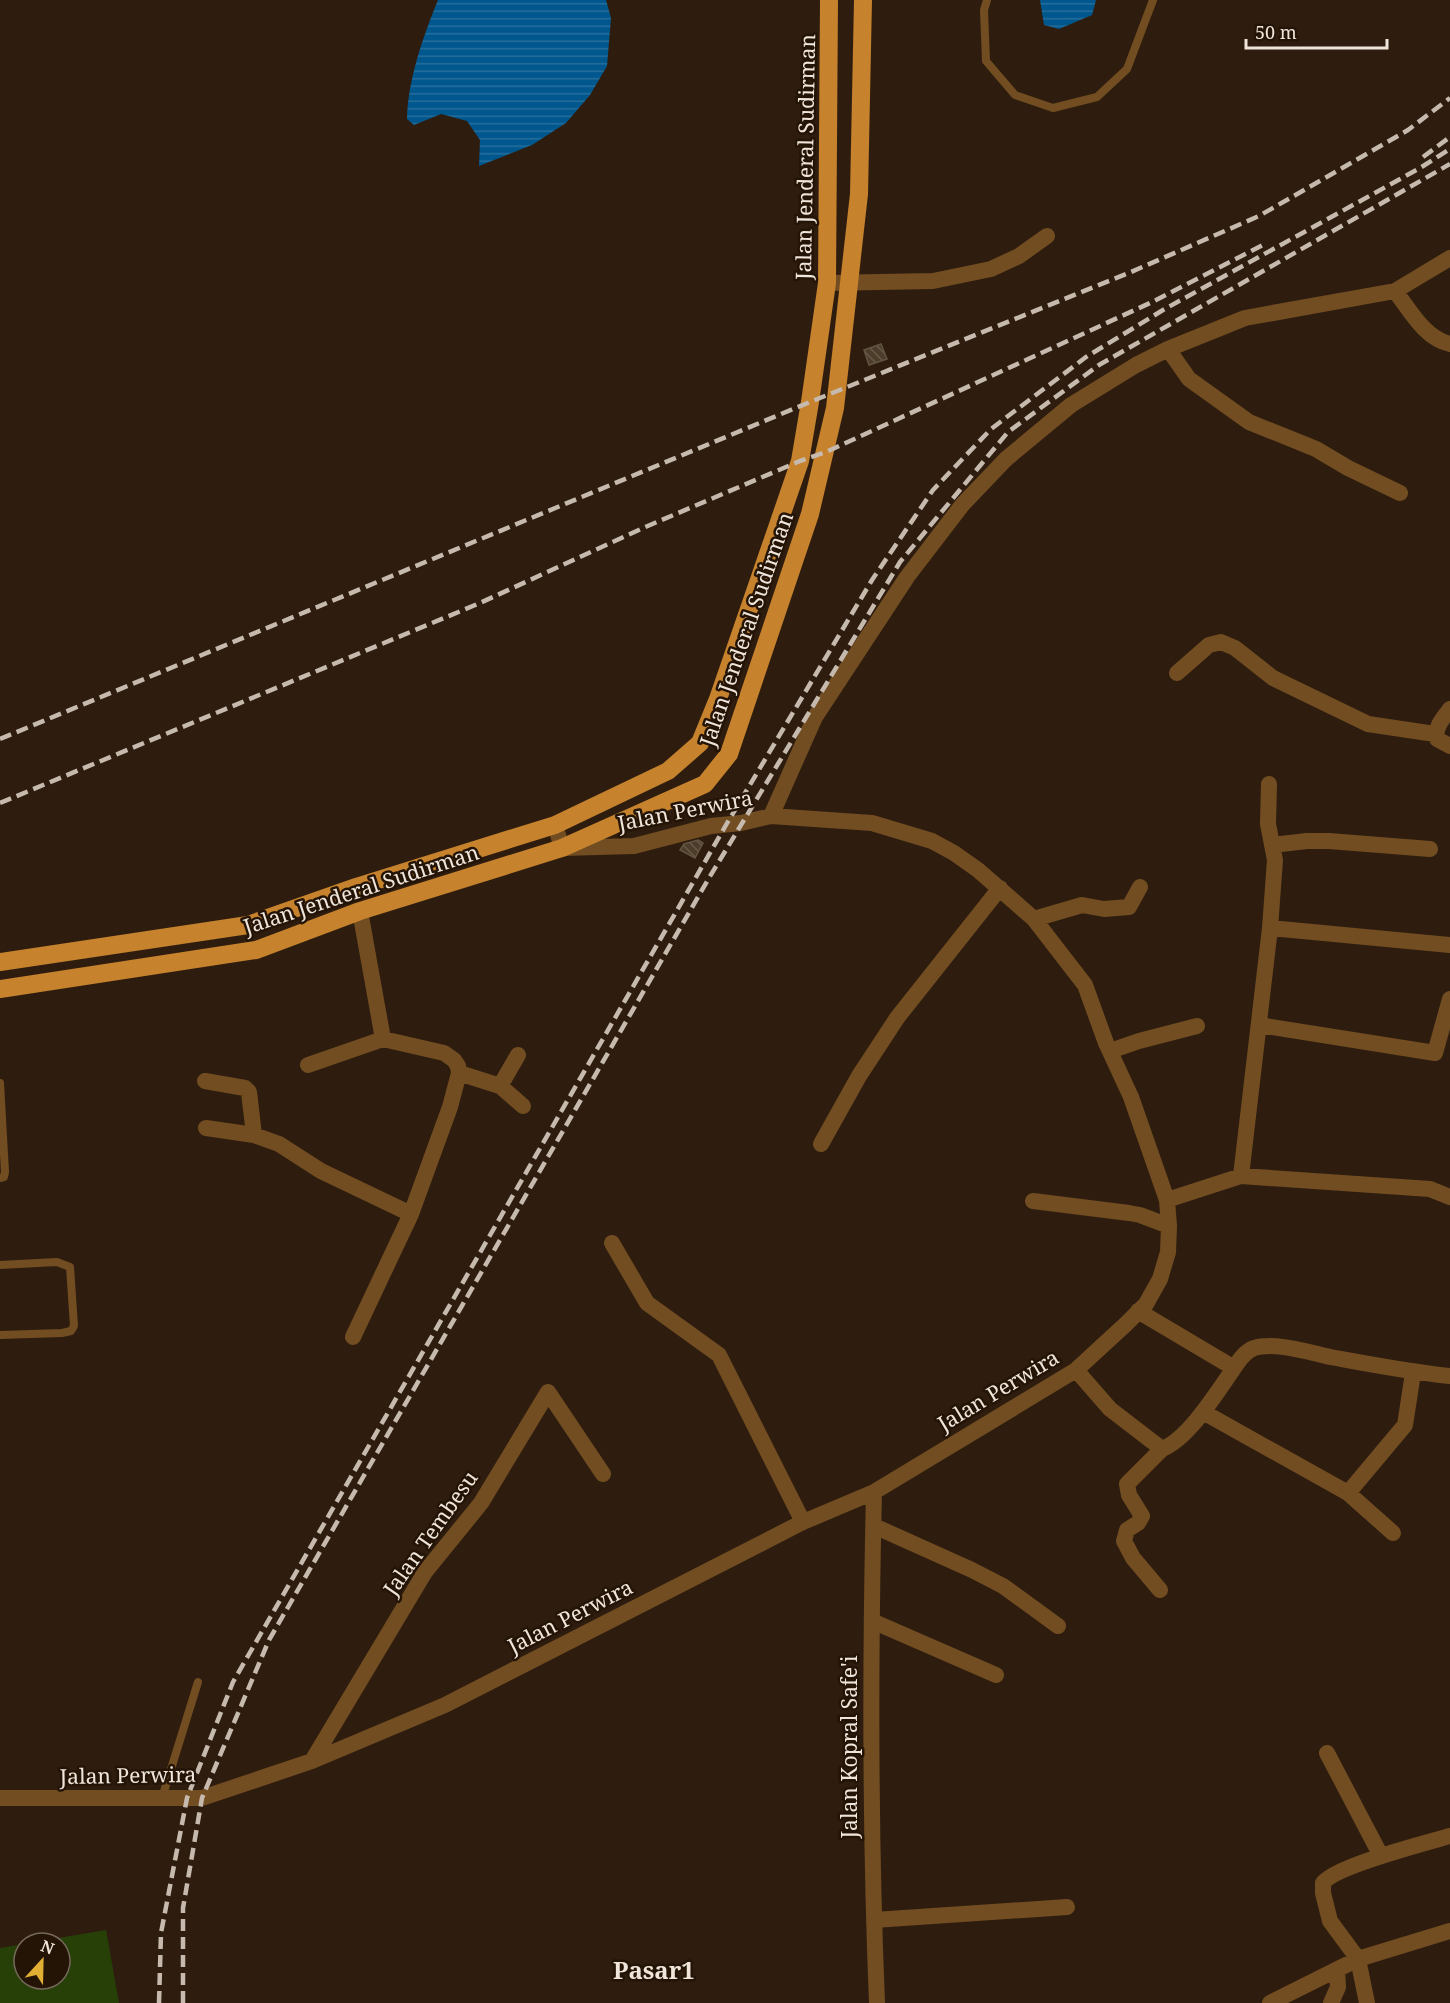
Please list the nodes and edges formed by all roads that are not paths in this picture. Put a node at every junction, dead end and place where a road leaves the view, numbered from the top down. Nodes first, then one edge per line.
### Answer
1 (829, 0) edge
2 (863, 0) edge
3 (987, 0) edge
4 (1153, 0) edge
5 (1047, 236) dead end
6 (1450, 258) edge
7 (826, 283) junction
8 (849, 284) junction
9 (1395, 291) junction
10 (1450, 344) edge
11 (1168, 349) junction
12 (1400, 493) dead end
13 (1177, 673) dead end
14 (1450, 709) edge
15 (1436, 734) junction
16 (1450, 746) edge
17 (1269, 784) dead end
18 (771, 816) junction
19 (555, 825) junction
20 (1272, 845) junction
21 (562, 848) junction
22 (1430, 849) dead end
23 (1140, 887) dead end
24 (1000, 888) junction
25 (360, 911) junction
26 (1034, 919) junction
27 (1270, 928) junction
28 (1450, 945) edge
29 (0, 962) edge
30 (0, 989) edge
31 (1450, 999) edge
32 (1259, 1025) junction
33 (1197, 1026) dead end
34 (383, 1039) junction
35 (1110, 1052) junction
36 (518, 1055) dead end
37 (308, 1065) dead end
38 (459, 1073) junction
39 (205, 1081) dead end
40 (0, 1083) edge
41 (500, 1086) junction
42 (523, 1106) dead end
43 (206, 1128) dead end
44 (254, 1135) junction
45 (821, 1144) dead end
46 (1241, 1176) junction
47 (0, 1178) edge
48 (1450, 1197) edge
49 (1167, 1200) junction
50 (1033, 1201) dead end
51 (411, 1214) junction
52 (1169, 1226) junction
53 (612, 1243) dead end
54 (0, 1265) edge
55 (1138, 1311) junction
56 (0, 1335) edge
57 (353, 1337) dead end
58 (1234, 1368) junction
59 (1076, 1370) junction
60 (1413, 1373) junction
61 (1450, 1376) edge
62 (1203, 1412) junction
63 (1162, 1449) junction
64 (603, 1474) dead end
65 (874, 1492) junction
66 (1348, 1492) junction
67 (804, 1522) junction
68 (873, 1526) junction
69 (1394, 1533) dead end
70 (1160, 1590) dead end
71 (872, 1622) junction
72 (1058, 1626) dead end
73 (996, 1675) dead end
74 (198, 1682) dead end
75 (1327, 1753) dead end
76 (312, 1761) junction
77 (0, 1798) edge
78 (162, 1798) junction
79 (1450, 1836) edge
80 (1381, 1856) junction
81 (1067, 1907) dead end
82 (874, 1920) junction
83 (1450, 1931) edge
84 (1358, 1959) junction
85 (1337, 1970) junction
86 (877, 2003) edge
87 (1270, 2003) edge
88 (1331, 2003) edge
89 (1367, 2003) edge

1 - 7 highway, Jalan Jenderal Sudirman
2 - 8 highway, Jalan Jenderal Sudirman
3 - 4 lane
5 - 8 street
6 - 9 street
7 - 8 street
7 - 19 highway, Jalan Jenderal Sudirman
8 - 21 highway, Jalan Jenderal Sudirman
9 - 10 street
9 - 11 street
11 - 12 street
11 - 18 street
13 - 15 street
14 - 15 street
15 - 16 street
17 - 20 street
18 - 21 street, Jalan Perwira
18 - 24 street, Jalan Perwira
19 - 21 street
19 - 29 highway, Jalan Jenderal Sudirman
20 - 22 street
20 - 27 street
21 - 25 highway, Jalan Jenderal Sudirman
23 - 26 street
24 - 26 street, Jalan Perwira
24 - 45 street
25 - 30 highway, Jalan Jenderal Sudirman
25 - 34 street
26 - 35 street, Jalan Perwira
27 - 28 street
27 - 32 street
31 - 32 street
32 - 46 street
33 - 35 street
34 - 37 street
34 - 38 street
35 - 49 street, Jalan Perwira
36 - 41 street
38 - 41 street
38 - 51 street
39 - 44 street
40 - 47 lane
41 - 42 street
43 - 44 street
44 - 51 street
46 - 48 street
46 - 49 street
49 - 52 street, Jalan Perwira
50 - 52 street
51 - 57 street
52 - 55 street, Jalan Perwira
53 - 67 street
54 - 56 lane
55 - 58 street
55 - 59 street, Jalan Perwira
58 - 60 street
58 - 62 street
59 - 63 street
59 - 65 street, Jalan Perwira
60 - 61 street
60 - 66 street
62 - 63 street
62 - 66 street
63 - 70 street
64 - 76 street, Jalan Tembesu
65 - 67 street, Jalan Perwira
65 - 68 street, Jalan Kopral Safe'i
66 - 69 street
67 - 76 street, Jalan Perwira
68 - 71 street, Jalan Kopral Safe'i
68 - 72 street
71 - 73 street
71 - 82 street, Jalan Kopral Safe'i
74 - 78 lane
75 - 80 street
76 - 78 street, Jalan Perwira
77 - 78 street, Jalan Perwira
79 - 80 street
80 - 84 street
81 - 82 street
82 - 86 street, Jalan Kopral Safe'i
83 - 84 street
84 - 85 street
84 - 89 street
85 - 87 street
85 - 88 street

